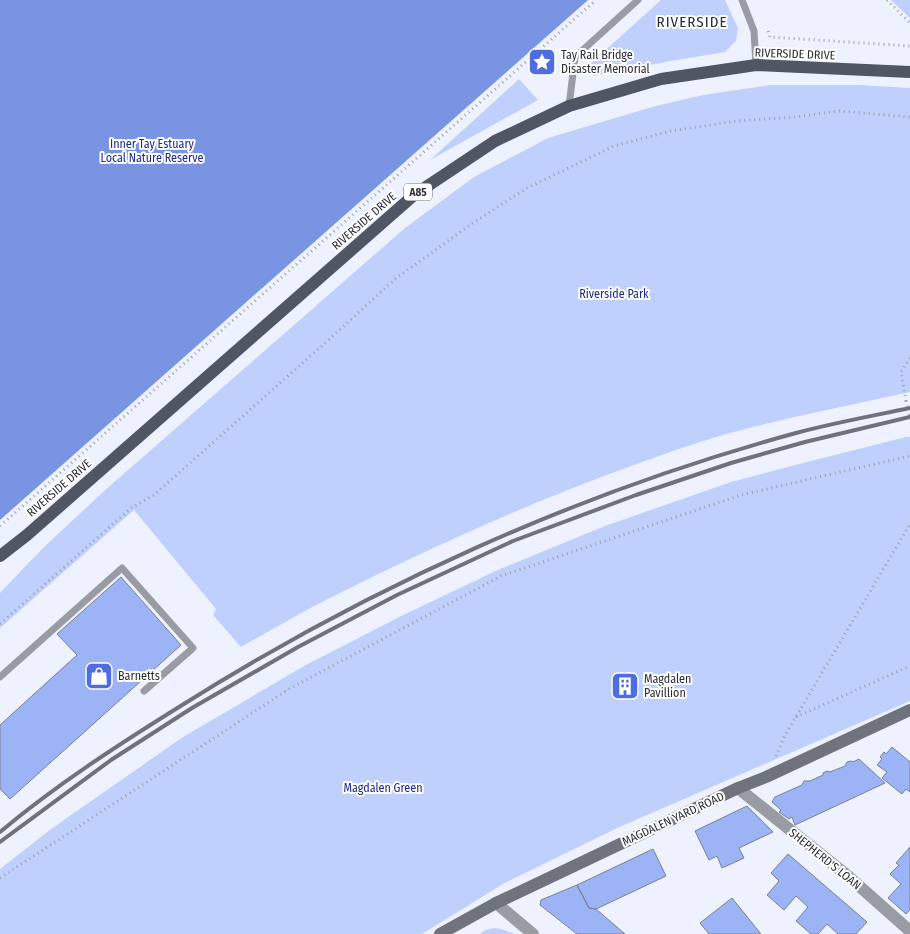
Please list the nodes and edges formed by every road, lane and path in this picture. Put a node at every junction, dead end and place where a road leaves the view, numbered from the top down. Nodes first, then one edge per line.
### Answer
1 (596, 0) edge
2 (638, 0) edge
3 (742, 0) edge
4 (886, 0) edge
5 (910, 23) edge
6 (767, 30) dead end
7 (910, 46) edge
8 (756, 65) junction
9 (910, 72) edge
10 (569, 106) junction
11 (910, 117) edge
12 (910, 358) edge
13 (910, 416) edge
14 (910, 456) edge
15 (910, 524) edge
16 (0, 526) edge
17 (26, 534) junction
18 (0, 556) edge
19 (0, 562) edge
20 (0, 624) edge
21 (910, 666) edge
22 (0, 677) edge
23 (144, 691) dead end
24 (908, 713) edge
25 (796, 717) junction
26 (766, 777) junction
27 (738, 788) junction
28 (0, 878) edge
29 (496, 903) junction
30 (910, 931) edge
31 (440, 934) edge
32 (533, 934) edge

1 - 16 path
2 - 10 lane
3 - 8 lane
4 - 5 path
6 - 7 path
8 - 9 main road, RIVERSIDE DRIVE / A85
8 - 10 main road, RIVERSIDE DRIVE / A85
10 - 17 main road, RIVERSIDE DRIVE / A85
11 - 20 path
12 - 13 path, bridge
14 - 28 path
15 - 25 path
17 - 18 main road, RIVERSIDE DRIVE / A85
17 - 19 main road, RIVERSIDE DRIVE / A85
21 - 25 path
22 - 23 lane
24 - 26 street, MAGDALEN YARD ROAD
25 - 26 path
26 - 27 street, MAGDALEN YARD ROAD
27 - 29 street, MAGDALEN YARD ROAD
27 - 30 street, SHEPHERD'S LOAN
29 - 31 street, MAGDALEN YARD ROAD
29 - 32 street

